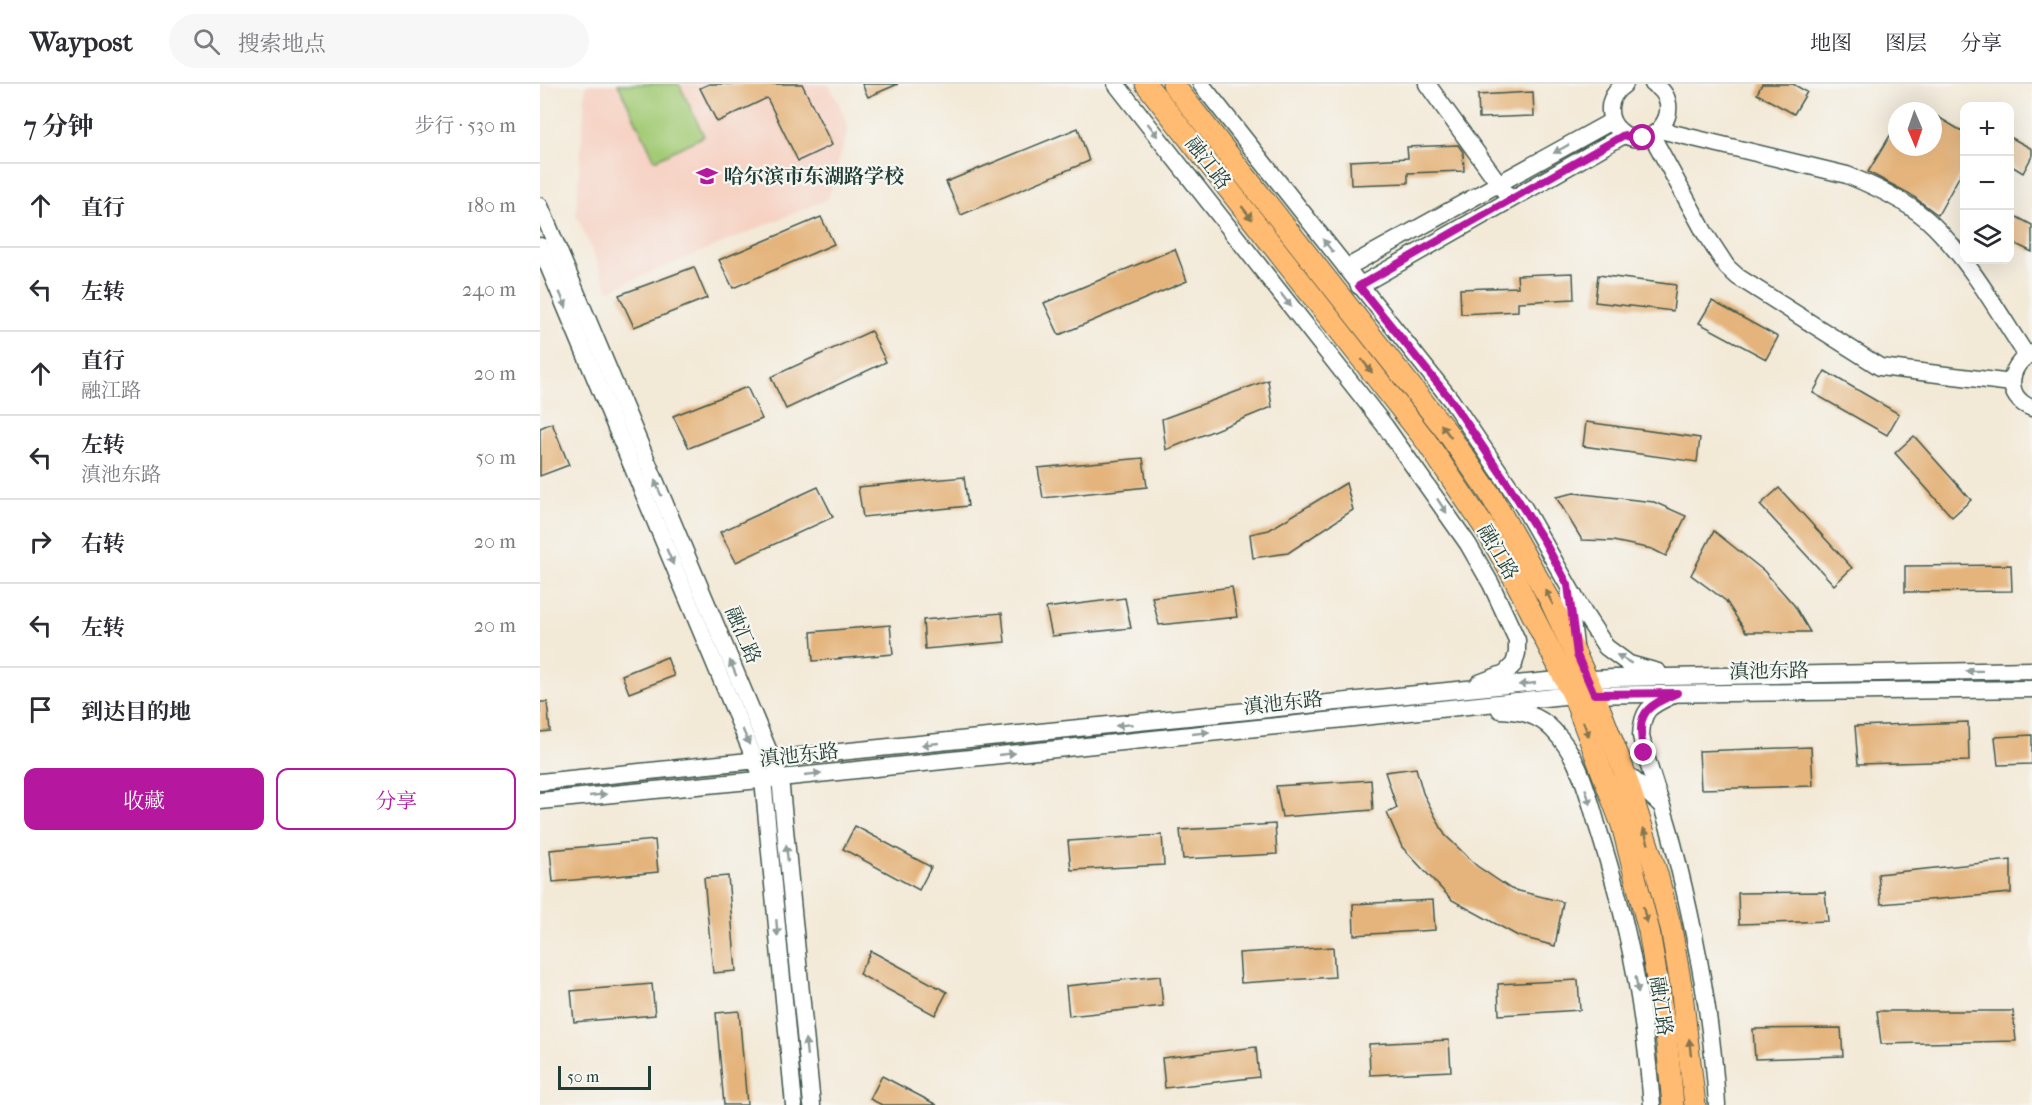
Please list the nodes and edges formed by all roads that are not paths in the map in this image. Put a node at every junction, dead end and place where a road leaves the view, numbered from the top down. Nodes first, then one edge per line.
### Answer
1 (1116, 84) edge
2 (1146, 84) edge
3 (1173, 84) edge
4 (1201, 84) edge
5 (1428, 84) edge
6 (1625, 84) edge
7 (1653, 84) edge
8 (1612, 121) junction
9 (1656, 133) junction
10 (1624, 135) junction
11 (1499, 183) junction
12 (1510, 200) junction
13 (540, 206) edge
14 (540, 246) edge
15 (1346, 268) junction
16 (1359, 286) junction
17 (2029, 355) edge
18 (2012, 383) junction
19 (2032, 408) edge
20 (1491, 584) junction
21 (1568, 585) junction
22 (1539, 630) junction
23 (1577, 655) junction
24 (2032, 670) edge
25 (1678, 685) junction
26 (1580, 687) junction
27 (2032, 689) edge
28 (1460, 690) junction
29 (1451, 707) junction
30 (764, 760) junction
31 (1624, 771) junction
32 (772, 779) junction
33 (540, 782) edge
34 (540, 801) edge
35 (1662, 806) junction
36 (794, 1105) edge
37 (812, 1105) edge
38 (1652, 1105) edge
39 (1673, 1105) edge
40 (1695, 1105) edge
41 (1717, 1105) edge

1 -> 20 street
2 -> 22 main road, 融江路
23 -> 3 main road, 融江路
15 -> 4 street
5 - 11 street
6 - 8 street
7 - 9 street
8 - 10 street
8 -> 11 street
9 - 10 street
9 - 17 street
9 - 18 street
10 - 12 street
11 - 12 street
11 - 15 street
12 - 16 street
30 -> 13 street, 融汇路
14 -> 30 street, 融汇路
15 - 16 street
16 - 21 street
17 - 18 street
18 - 19 street
20 - 22 street
20 - 28 street
21 - 23 street
25 -> 21 street
22 - 26 main road, 融江路
23 - 26 main road, 融江路
24 -> 25 street, 滇池东路
25 - 26 street, 滇池东路
25 - 27 street, 滇池东路
25 - 35 street
26 -> 28 street, 滇池东路
26 - 29 street, 滇池东路
26 - 31 main road, 融江路
26 -> 39 main road, 融江路
28 -> 30 street, 滇池东路
32 -> 29 street, 滇池东路
29 -> 38 street
30 - 32 street, 融汇路
30 - 33 street, 滇池东路
31 - 35 street
40 -> 31 main road, 融江路
34 -> 32 street, 滇池东路
32 -> 36 street, 融汇路
37 -> 32 street, 融汇路
35 - 41 street

